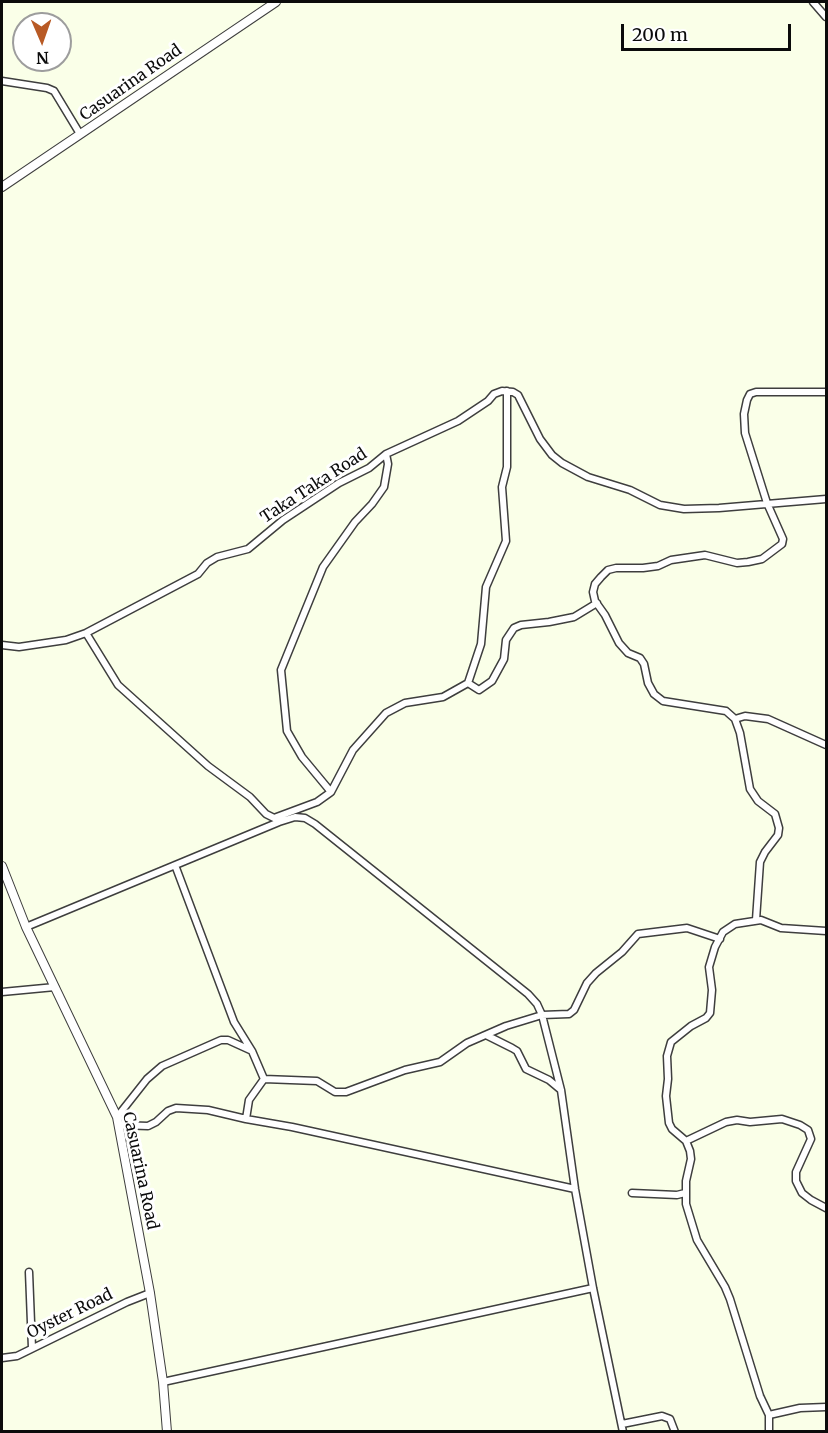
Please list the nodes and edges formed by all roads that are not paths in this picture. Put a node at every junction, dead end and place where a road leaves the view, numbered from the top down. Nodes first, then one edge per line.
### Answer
1 (276, 2) edge
2 (813, 2) edge
3 (826, 17) edge
4 (2, 81) edge
5 (80, 134) junction
6 (2, 187) edge
7 (507, 391) junction
8 (826, 392) edge
9 (386, 454) junction
10 (826, 499) edge
11 (767, 503) junction
12 (597, 603) junction
13 (86, 633) junction
14 (2, 645) edge
15 (468, 683) junction
16 (735, 719) junction
17 (826, 745) edge
18 (330, 792) junction
19 (274, 818) junction
20 (286, 819) junction
21 (175, 865) junction
22 (2, 866) edge
23 (756, 920) junction
24 (26, 927) junction
25 (826, 931) edge
26 (720, 939) junction
27 (55, 987) junction
28 (2, 992) edge
29 (542, 1015) junction
30 (486, 1035) junction
31 (252, 1051) junction
32 (264, 1079) junction
33 (561, 1090) junction
34 (246, 1119) junction
35 (118, 1121) junction
36 (686, 1141) junction
37 (575, 1189) junction
38 (632, 1193) dead end
39 (685, 1193) junction
40 (826, 1208) edge
41 (28, 1272) dead end
42 (593, 1288) junction
43 (150, 1293) junction
44 (32, 1348) junction
45 (2, 1358) edge
46 (164, 1382) junction
47 (826, 1407) edge
48 (769, 1414) junction
49 (622, 1424) junction
50 (167, 1431) edge
51 (624, 1431) edge
52 (675, 1431) edge
53 (769, 1431) edge

1 - 5 street, Casuarina Road
2 - 3 street
4 - 5 street
5 - 6 street, Casuarina Road
7 - 9 street, Taka Taka Road
7 - 11 street
7 - 15 street
8 - 11 street
9 - 13 street, Taka Taka Road
9 - 18 street
10 - 11 street
11 - 12 street
12 - 15 street
12 - 16 street
13 - 14 street, Taka Taka Road
13 - 19 street
15 - 18 street
16 - 17 street
16 - 23 street
18 - 19 street
19 - 20 street
20 - 21 street
20 - 29 street
21 - 24 street
21 - 31 street
22 - 24 street, Casuarina Road
23 - 25 street
23 - 26 street
24 - 27 street, Casuarina Road
26 - 29 street
26 - 36 street
27 - 28 street
27 - 35 street, Casuarina Road
29 - 30 street
29 - 33 street
30 - 32 street
30 - 33 street
31 - 32 street
31 - 35 street
32 - 34 street
33 - 37 street
34 - 35 street
34 - 37 street
35 - 43 street, Casuarina Road
36 - 39 street
36 - 40 street
37 - 42 street
38 - 39 street
39 - 48 street
41 - 44 street
42 - 46 street
42 - 49 street
43 - 44 street, Oyster Road
43 - 46 street, Casuarina Road
44 - 45 street, Oyster Road
46 - 50 street, Casuarina Road
47 - 48 street
48 - 53 street
49 - 51 street
49 - 52 street

